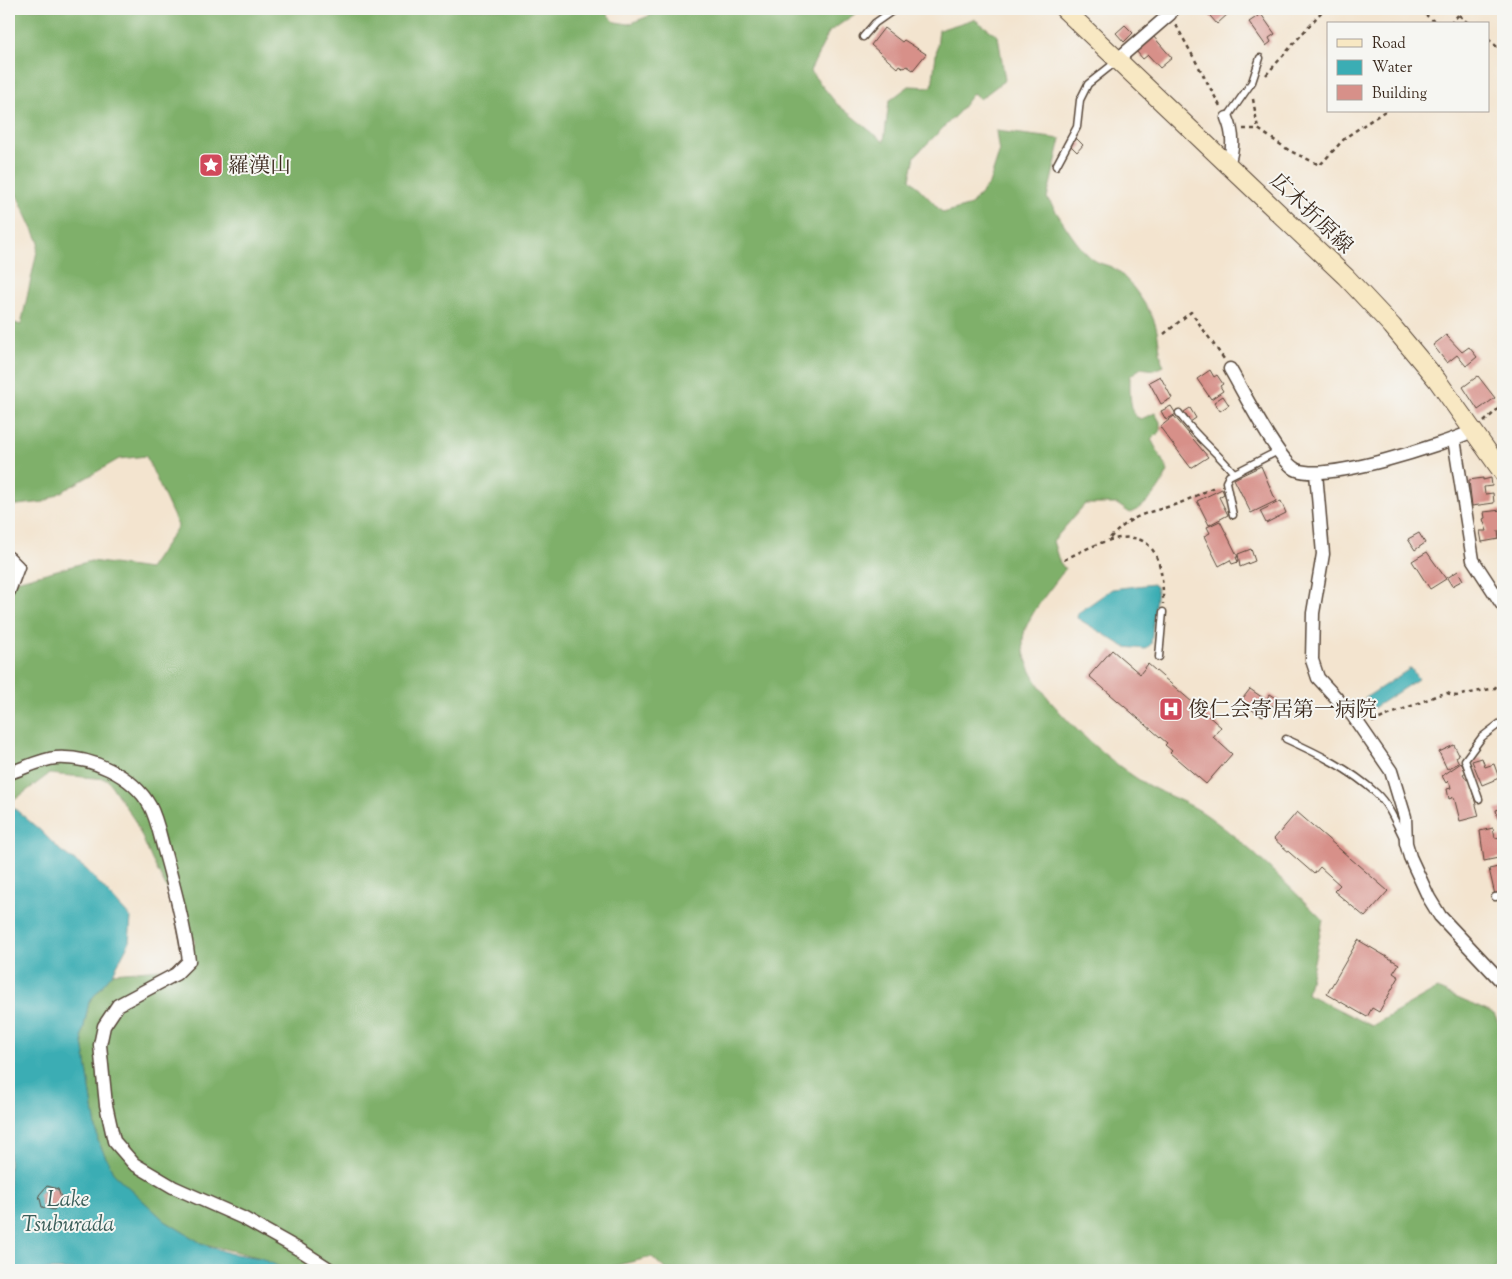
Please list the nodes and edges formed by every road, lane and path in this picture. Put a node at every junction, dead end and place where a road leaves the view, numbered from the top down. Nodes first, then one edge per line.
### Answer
1 (895, 9) edge
2 (1064, 9) edge
3 (1324, 9) edge
4 (1419, 9) edge
5 (1464, 9) edge
6 (1171, 12) edge
7 (1459, 15) junction
8 (1434, 22) edge
9 (1452, 22) edge
10 (1467, 22) edge
11 (863, 37) dead end
12 (1490, 42) edge
13 (1503, 52) edge
14 (1260, 58) dead end
15 (1118, 59) junction
16 (1261, 82) dead end
17 (1253, 93) dead end
18 (1384, 112) edge
19 (1229, 124) junction
20 (1258, 129) junction
21 (1228, 164) junction
22 (1056, 166) dead end
23 (1164, 334) dead end
24 (1230, 369) joint
25 (1503, 400) edge
26 (1179, 413) dead end
27 (1473, 431) junction
28 (1454, 439) junction
29 (1278, 451) junction
30 (1233, 472) junction
31 (1503, 472) edge
32 (1316, 473) junction
33 (1226, 482) junction
34 (1233, 515) dead end
35 (1109, 539) junction
36 (9, 558) edge
37 (1064, 560) dead end
38 (9, 591) edge
39 (1503, 606) edge
40 (1163, 612) joint
41 (1159, 657) dead end
42 (1503, 665) edge
43 (1503, 721) edge
44 (1358, 724) junction
45 (1286, 739) dead end
46 (9, 773) edge
47 (1479, 799) dead end
48 (1406, 843) junction
49 (1503, 896) edge
50 (1495, 897) dead end
51 (1503, 983) edge
52 (331, 1270) edge

1 - 11 lane
2 - 15 main road, 広木折原線
3 - 16 path
4 - 8 path
5 - 7 path
6 - 15 street
6 - 19 path
7 - 9 path
7 - 10 path
12 - 13 path
14 - 19 lane
15 - 21 main road, 広木折原線
15 - 22 lane
17 - 20 path
18 - 20 path
19 - 20 path
19 - 21 street
21 - 27 main road, 広木折原線
23 - 24 path
24 - 29 street
25 - 27 path
26 - 30 lane
27 - 28 street
27 - 31 main road, 広木折原線
28 - 32 street
28 - 39 street
29 - 30 lane
29 - 32 street
30 - 33 lane
32 - 44 street
33 - 34 lane
33 - 35 path
35 - 37 path
35 - 40 path
36 - 38 street
40 - 41 lane
42 - 44 path
43 - 47 lane
44 - 48 street
45 - 48 lane
46 - 52 street
48 - 51 street
49 - 50 lane

